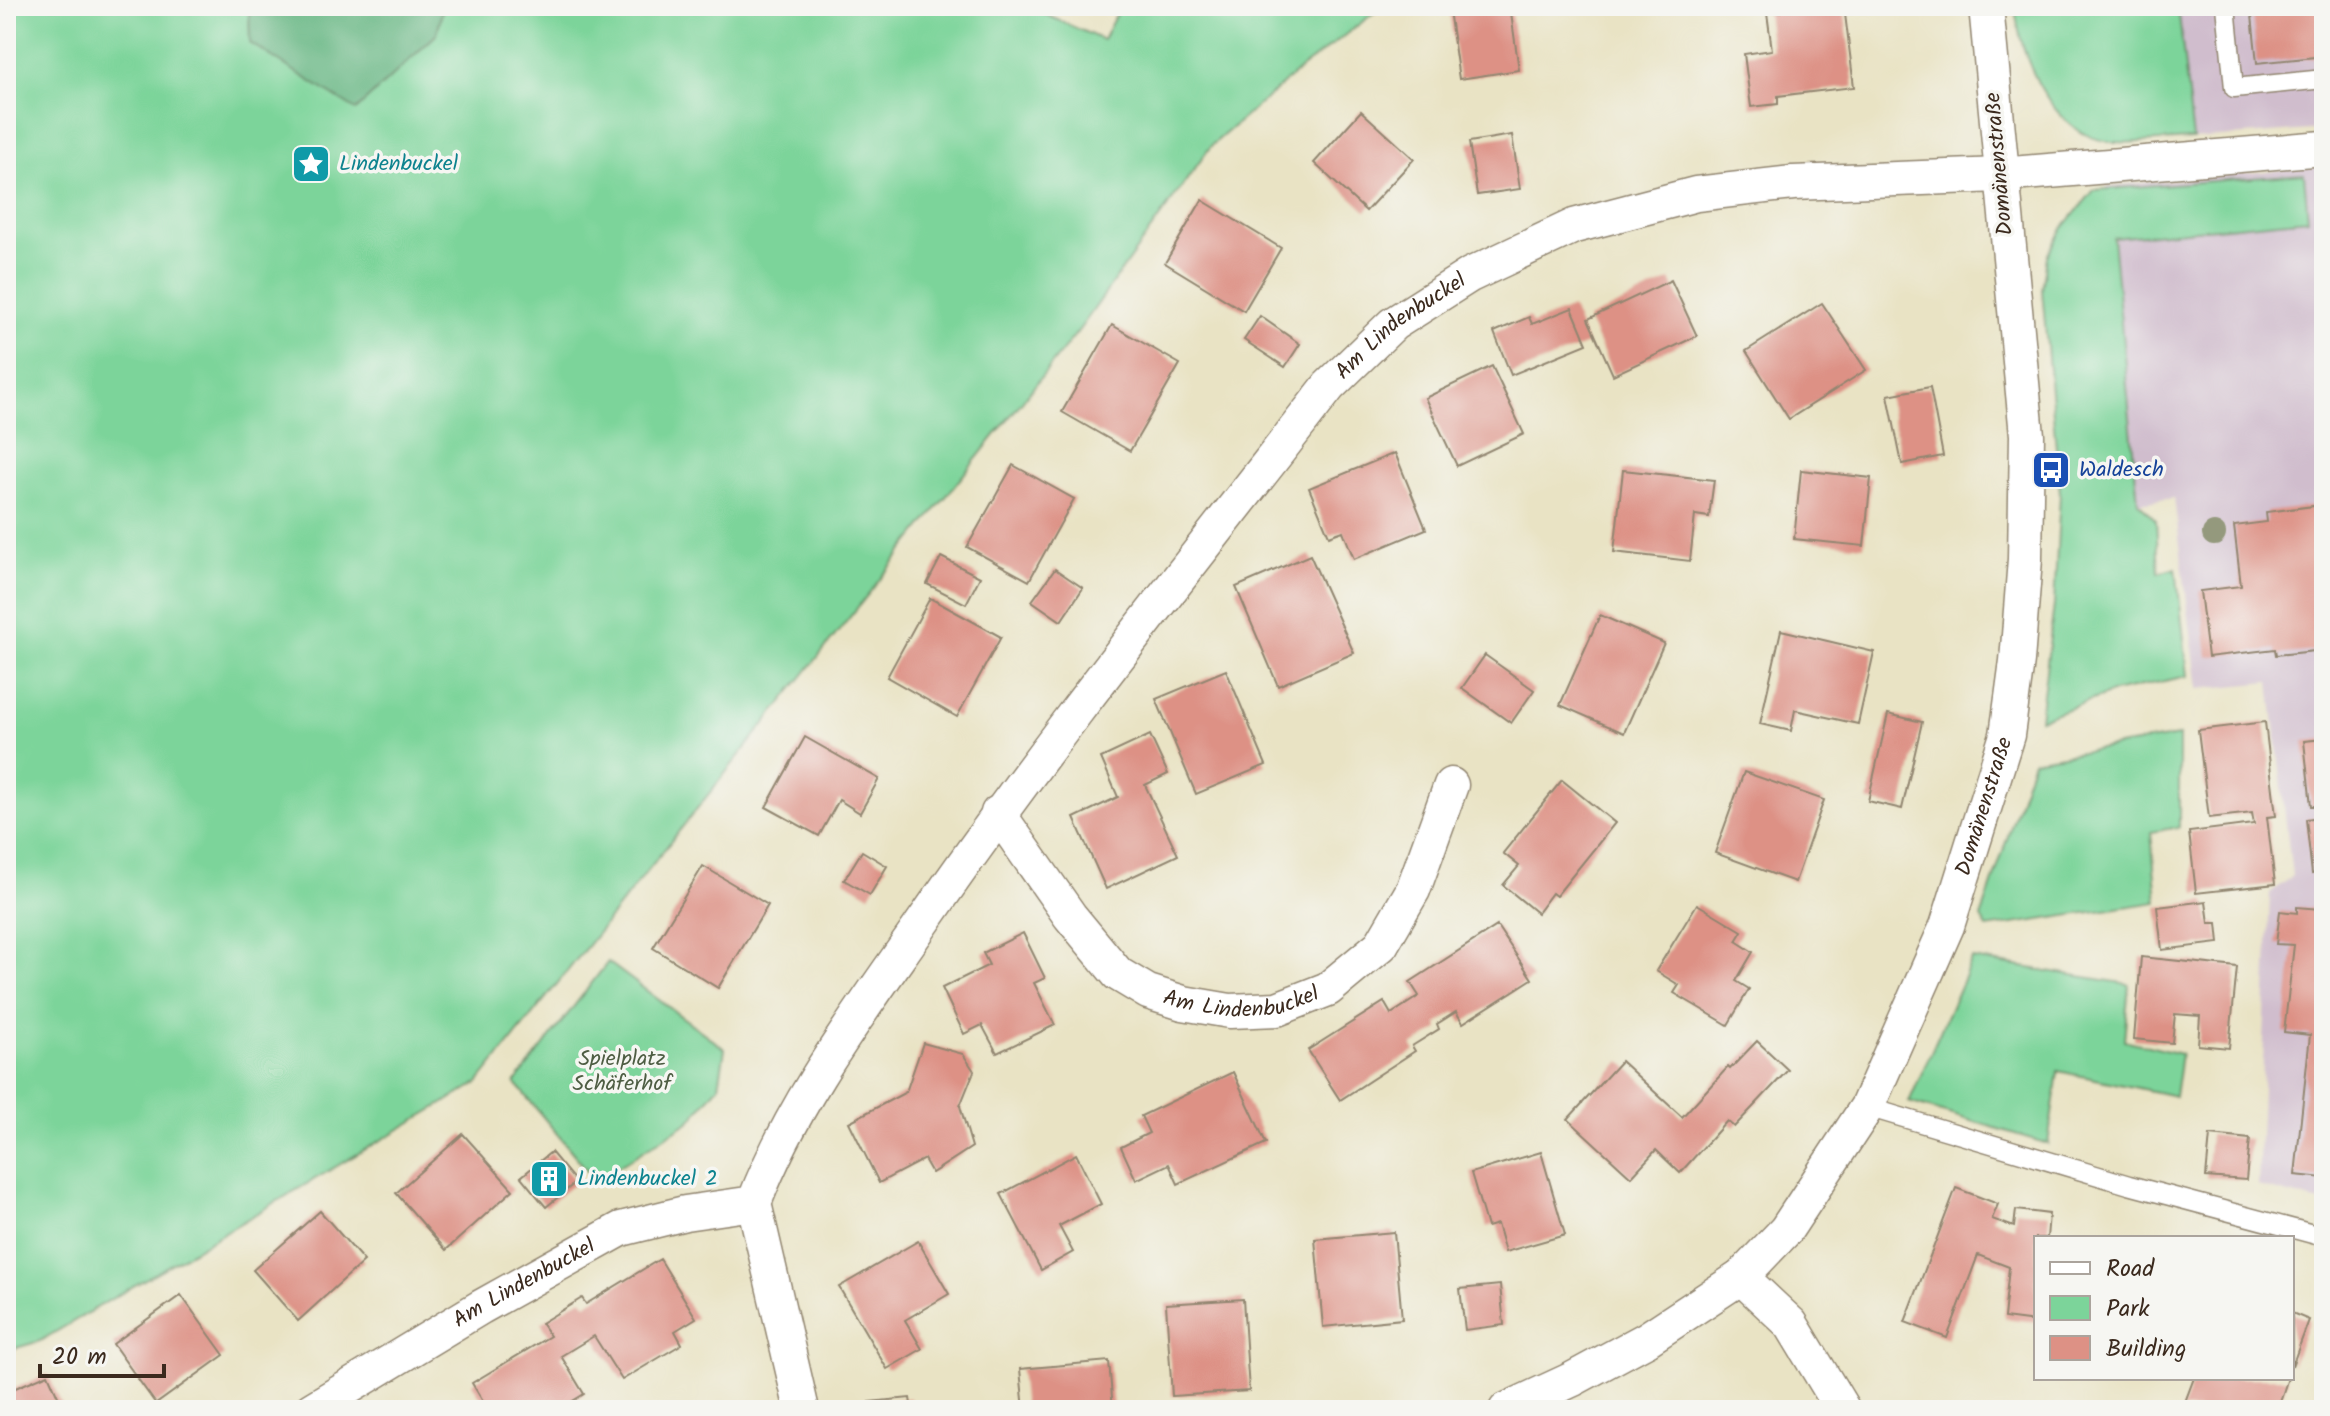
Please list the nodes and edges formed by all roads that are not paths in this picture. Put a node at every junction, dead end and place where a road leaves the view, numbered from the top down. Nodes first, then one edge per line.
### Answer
1 (1986, 6) edge
2 (2226, 6) edge
3 (2324, 79) edge
4 (2324, 148) edge
5 (2000, 175) junction
6 (1451, 785) dead end
7 (998, 813) junction
8 (1867, 1107) junction
9 (754, 1203) junction
10 (2324, 1237) edge
11 (1741, 1277) junction
12 (311, 1410) edge
13 (802, 1410) edge
14 (1506, 1410) edge
15 (1843, 1410) edge

1 - 5 street, Domänenstraße
2 - 3 lane
4 - 5 street
5 - 7 street, Am Lindenbuckel
5 - 8 street, Domänenstraße
6 - 7 street, Am Lindenbuckel
7 - 9 street, Am Lindenbuckel
8 - 10 lane
8 - 11 street, Domänenstraße
9 - 12 street, Am Lindenbuckel
9 - 13 street
11 - 14 street, Domänenstraße
11 - 15 street

